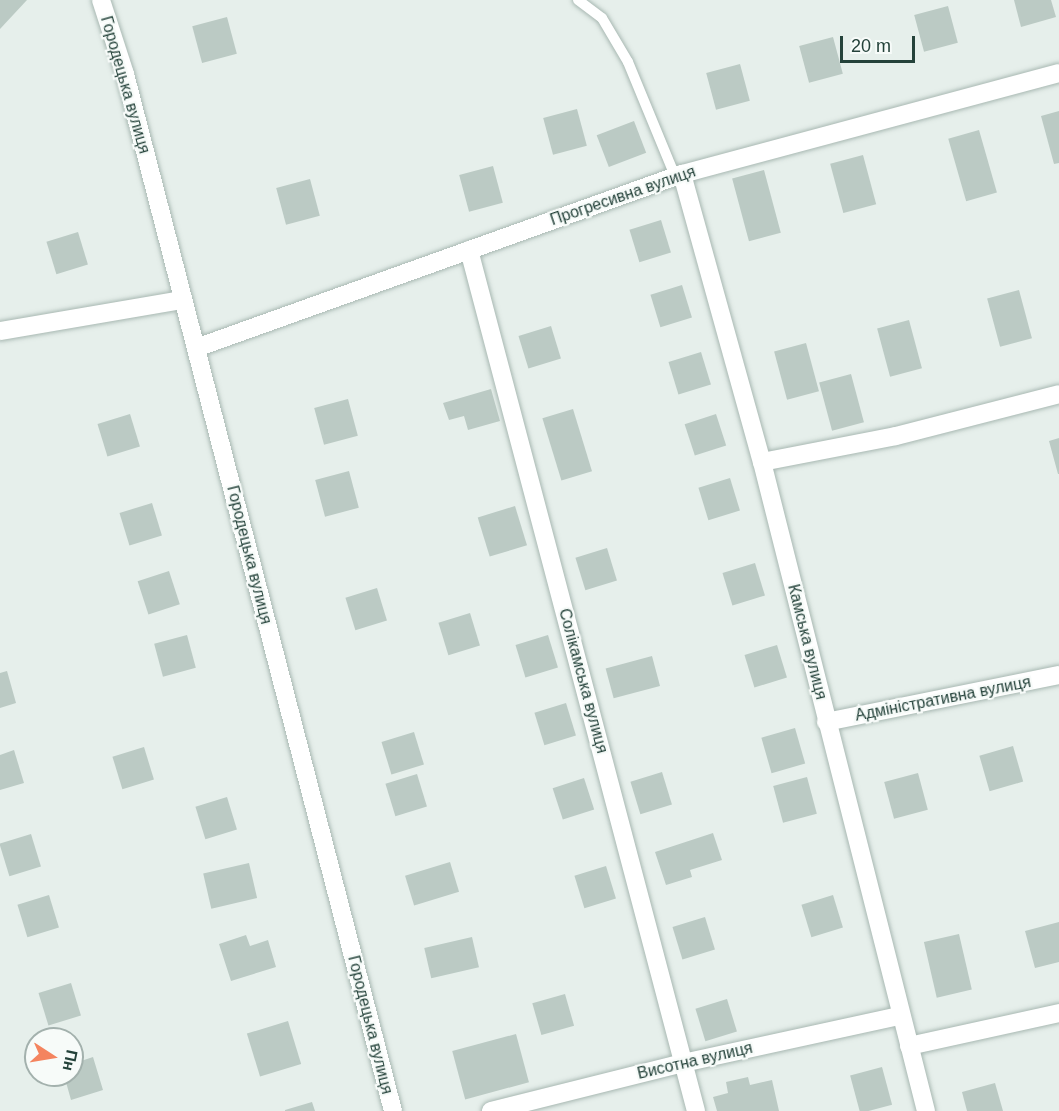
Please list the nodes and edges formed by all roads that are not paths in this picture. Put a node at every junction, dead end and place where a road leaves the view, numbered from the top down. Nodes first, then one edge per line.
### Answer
1 (101, 0) edge
2 (578, 0) edge
3 (1059, 73) edge
4 (678, 175) junction
5 (470, 250) junction
6 (182, 300) junction
7 (0, 331) edge
8 (196, 348) junction
9 (1059, 394) edge
10 (762, 462) junction
11 (1059, 675) edge
12 (826, 722) junction
13 (1059, 1013) edge
14 (899, 1016) junction
15 (909, 1046) junction
16 (683, 1063) junction
17 (393, 1111) edge
18 (492, 1111) edge
19 (696, 1111) edge
20 (926, 1111) edge

1 - 6 street, Городецька вулиця
2 - 4 lane
3 - 4 street, Прогресивна вулиця
4 - 5 street, Прогресивна вулиця
4 - 10 street, Камська вулиця
5 - 8 street, Прогресивна вулиця
5 - 16 street, Солікамська вулиця
6 - 7 street
6 - 8 street, Городецька вулиця
8 - 17 street, Городецька вулиця
9 - 10 street
10 - 12 street, Камська вулиця
11 - 12 street, Адміністративна вулиця
12 - 14 street, Камська вулиця
13 - 15 street
14 - 15 street, Камська вулиця
14 - 16 street, Висотна вулиця
15 - 20 street, Камська вулиця
16 - 18 street, Висотна вулиця
16 - 19 street, Солікамська вулиця

